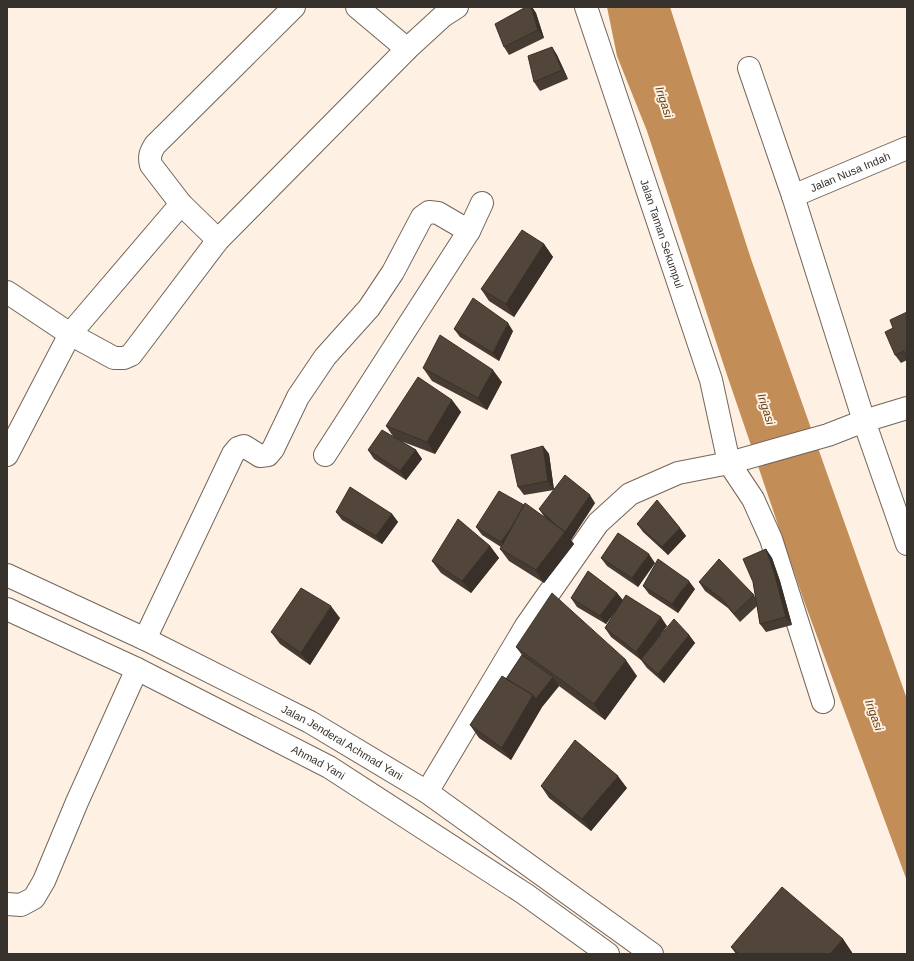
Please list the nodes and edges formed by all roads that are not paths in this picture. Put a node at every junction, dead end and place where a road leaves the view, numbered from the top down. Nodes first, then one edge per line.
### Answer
1 (294, 7) edge
2 (358, 7) edge
3 (457, 7) edge
4 (586, 7) edge
5 (407, 49) junction
6 (749, 68) dead end
7 (907, 148) edge
8 (793, 196) junction
9 (482, 203) dead end
10 (182, 204) junction
11 (469, 231) junction
12 (218, 240) junction
13 (7, 292) edge
14 (70, 334) junction
15 (907, 408) edge
16 (864, 421) junction
17 (7, 455) edge
18 (325, 455) dead end
19 (739, 460) junction
20 (907, 544) edge
21 (7, 575) edge
22 (7, 609) edge
23 (145, 639) junction
24 (137, 669) junction
25 (823, 702) dead end
26 (427, 792) junction
27 (7, 904) edge
28 (599, 916) junction
29 (584, 936) junction
30 (646, 953) edge
31 (608, 954) edge

1 - 10 main road
2 - 5 main road
3 - 5 main road
4 - 19 main road, Jalan Taman Sekumpul
5 - 12 main road
6 - 8 main road
7 - 8 main road, Jalan Nusa Indah
8 - 16 main road
9 - 11 main road
10 - 12 main road
10 - 14 main road
11 - 18 main road
11 - 23 main road
12 - 14 main road
13 - 14 main road
14 - 17 main road
15 - 16 main road
16 - 19 main road
16 - 20 main road
19 - 25 main road
19 - 26 main road
21 - 23 main road, Jalan Jenderal Achmad Yani
22 - 24 main road, Ahmad Yani
23 - 26 main road, Jalan Jenderal Achmad Yani
24 - 27 main road
24 - 29 main road, Ahmad Yani
26 - 28 main road, Jalan Jenderal Achmad Yani
28 - 29 main road
28 - 30 main road, Jalan Jenderal Achmad Yani
29 - 31 main road, Ahmad Yani

